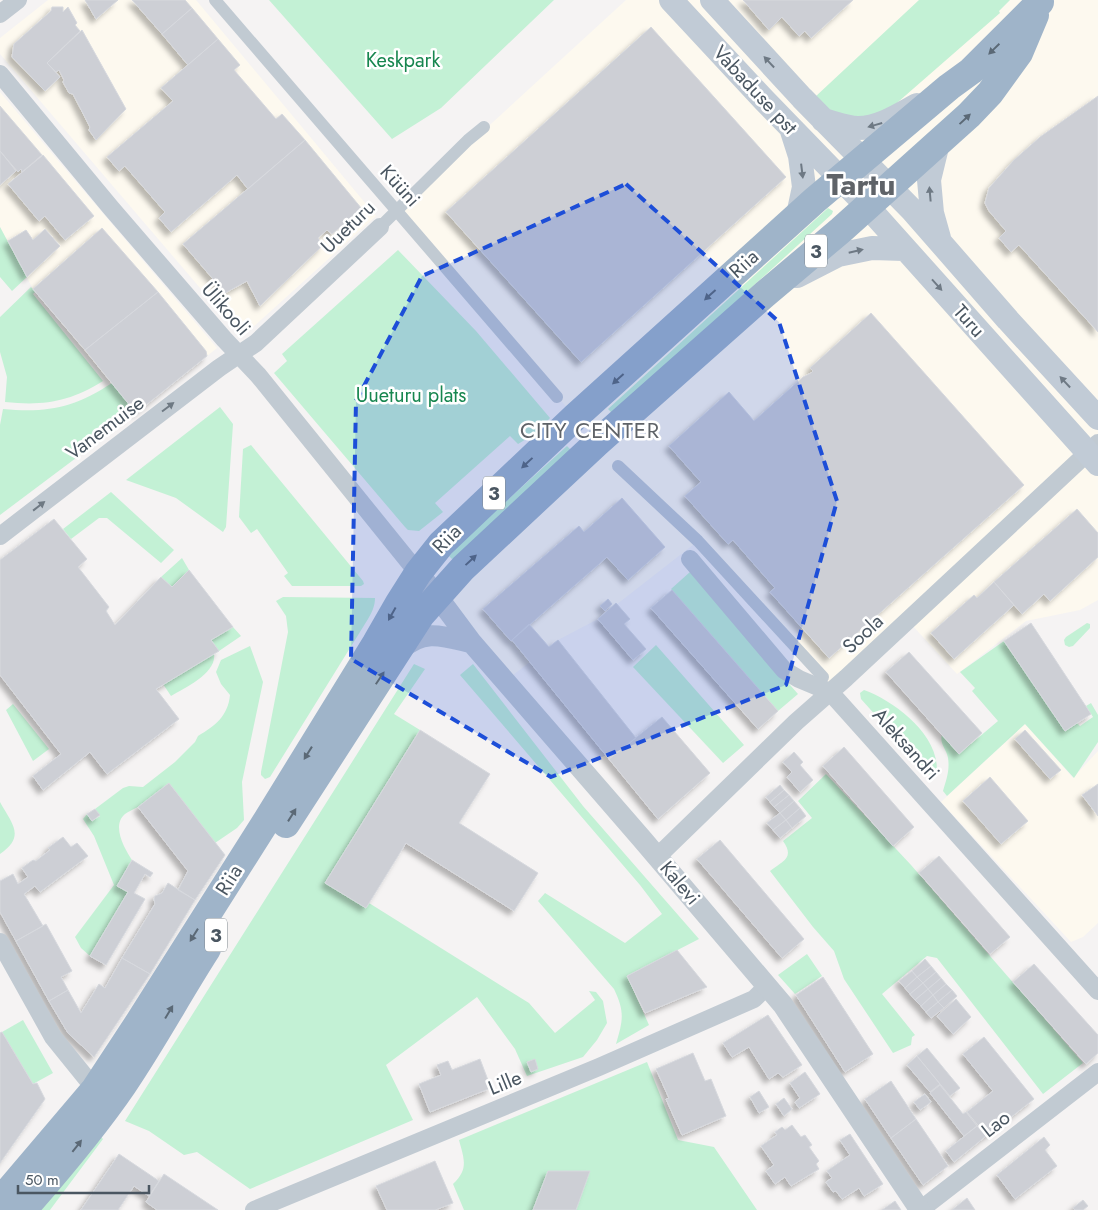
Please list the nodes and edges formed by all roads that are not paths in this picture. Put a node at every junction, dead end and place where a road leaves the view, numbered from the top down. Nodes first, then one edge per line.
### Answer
1 (18, 0) edge
2 (215, 0) edge
3 (671, 0) edge
4 (712, 0) edge
5 (1041, 1) edge
6 (0, 14) edge
7 (0, 74) edge
8 (949, 87) junction
9 (823, 120) junction
10 (484, 127) dead end
11 (790, 127) junction
12 (938, 143) junction
13 (863, 184) junction
14 (396, 210) junction
15 (798, 215) junction
16 (380, 227) joint
17 (940, 242) junction
18 (904, 249) junction
19 (765, 294) junction
20 (237, 354) junction
21 (557, 397) dead end
22 (1098, 418) edge
23 (1095, 453) edge
24 (618, 466) dead end
25 (688, 532) junction
26 (0, 536) edge
27 (690, 560) joint
28 (418, 573) junction
29 (438, 596) junction
30 (472, 643) junction
31 (397, 652) junction
32 (827, 685) junction
33 (657, 857) junction
34 (0, 942) edge
35 (767, 986) junction
36 (1098, 991) edge
37 (1098, 1072) edge
38 (95, 1088) junction
39 (0, 1201) edge
40 (23, 1210) edge
41 (254, 1210) edge
42 (920, 1210) edge

1 - 6 street
2 - 14 street, Küüni
3 - 11 main road, Vabaduse pst
9 -> 4 main road, Vabaduse pst
5 -> 8 highway, Riia / 3
12 -> 5 highway, Riia / 3
7 - 20 street, Ülikooli
8 -> 9 main road
8 - 13 highway, Riia / 3
9 - 13 main road, Vabaduse pst
10 - 14 street, Uueturu
11 - 13 main road, Vabaduse pst
11 -> 15 main road
12 - 13 highway, Riia / 3
17 -> 12 main road
13 - 15 highway, Riia / 3
13 - 17 main road, Turu
13 - 18 main road, Turu
13 - 19 highway, Riia / 3
14 - 16 street, Uueturu
14 - 21 street, Küüni
15 -> 28 highway, Riia / 3
16 - 20 street, Uueturu
22 -> 17 main road, Turu
19 -> 18 main road
18 -> 23 main road, Turu
29 -> 19 highway, Riia / 3
26 -> 20 street, Vanemuise
20 - 28 street, Ülikooli
23 - 32 street, Soola
24 - 25 street, Aleksandri
25 - 27 street, Aleksandri
25 - 32 street, Aleksandri
27 - 32 street, Aleksandri
28 - 29 street, Kalevi
28 -> 38 highway, Riia / 3
29 - 30 street, Kalevi
29 - 31 highway, Riia / 3
30 - 31 street
30 - 33 street, Kalevi
40 -> 31 highway, Riia / 3
32 - 33 street, Soola
32 - 36 street, Aleksandri
33 - 35 street, Kalevi
34 - 38 street
35 - 41 street, Lille
35 - 42 street, Kalevi
37 - 42 street, Lao
38 - 39 highway, Riia / 3

